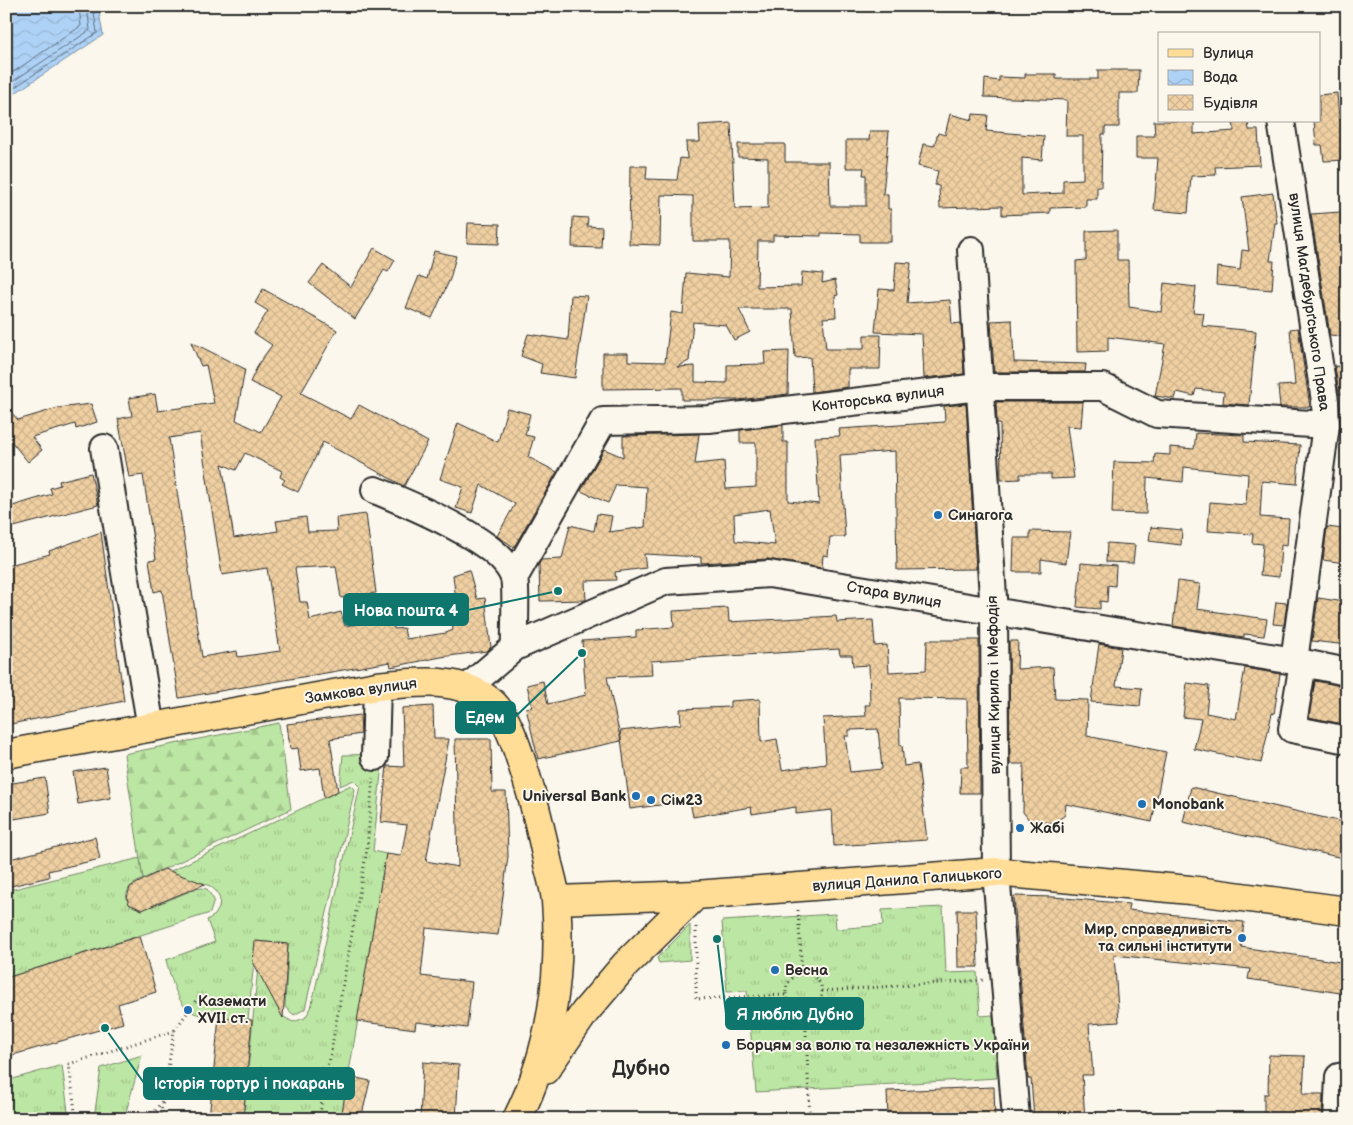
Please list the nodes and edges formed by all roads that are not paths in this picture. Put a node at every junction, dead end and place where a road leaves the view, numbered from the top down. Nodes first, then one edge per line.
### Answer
1 (1282, 122) edge
2 (971, 250) dead end
3 (979, 387) junction
4 (1326, 425) junction
5 (104, 448) dead end
6 (376, 490) dead end
7 (514, 578) junction
8 (994, 613) junction
9 (515, 647) junction
10 (1299, 662) junction
11 (1347, 672) edge
12 (377, 686) junction
13 (467, 688) junction
14 (151, 728) junction
15 (1347, 740) edge
16 (6, 754) edge
17 (375, 757) road end
18 (996, 872) junction
19 (696, 895) junction
20 (556, 900) junction
21 (1347, 911) edge
22 (1347, 1076) edge
23 (529, 1094) junction
24 (517, 1119) edge
25 (1016, 1119) edge
26 (1337, 1119) edge

1 - 4 street, вулиця Маґдебурґського Права
2 - 3 street, вулиця Кирила і Мефодія
3 - 4 street, Конторська вулиця
3 - 7 street, Конторська вулиця
3 - 8 street, вулиця Кирила і Мефодія
4 - 10 street, вулиця Маґдебурґського Права
5 - 14 street
6 - 7 street
7 - 9 street
8 - 9 street, Стара вулиця
8 - 10 street, Стара вулиця
8 - 18 street, вулиця Кирила і Мефодія
9 - 13 street, Стара вулиця
10 - 11 street, Стара вулиця
10 - 15 street, вулиця Маґдебурґського Права
12 - 13 main road, Замкова вулиця
12 - 14 main road, Замкова вулиця
12 - 17 street
13 - 20 main road, Замкова вулиця
14 - 16 main road, Замкова вулиця
18 - 19 main road, вулиця Данила Галицького
18 - 21 main road, вулиця Данила Галицького
18 - 25 street, вулиця Кирила і Мефодія
19 - 20 main road, вулиця Данила Галицького
19 - 23 main road
20 - 23 main road, Замкова вулиця
22 - 26 street
23 - 24 main road, Замкова вулиця

